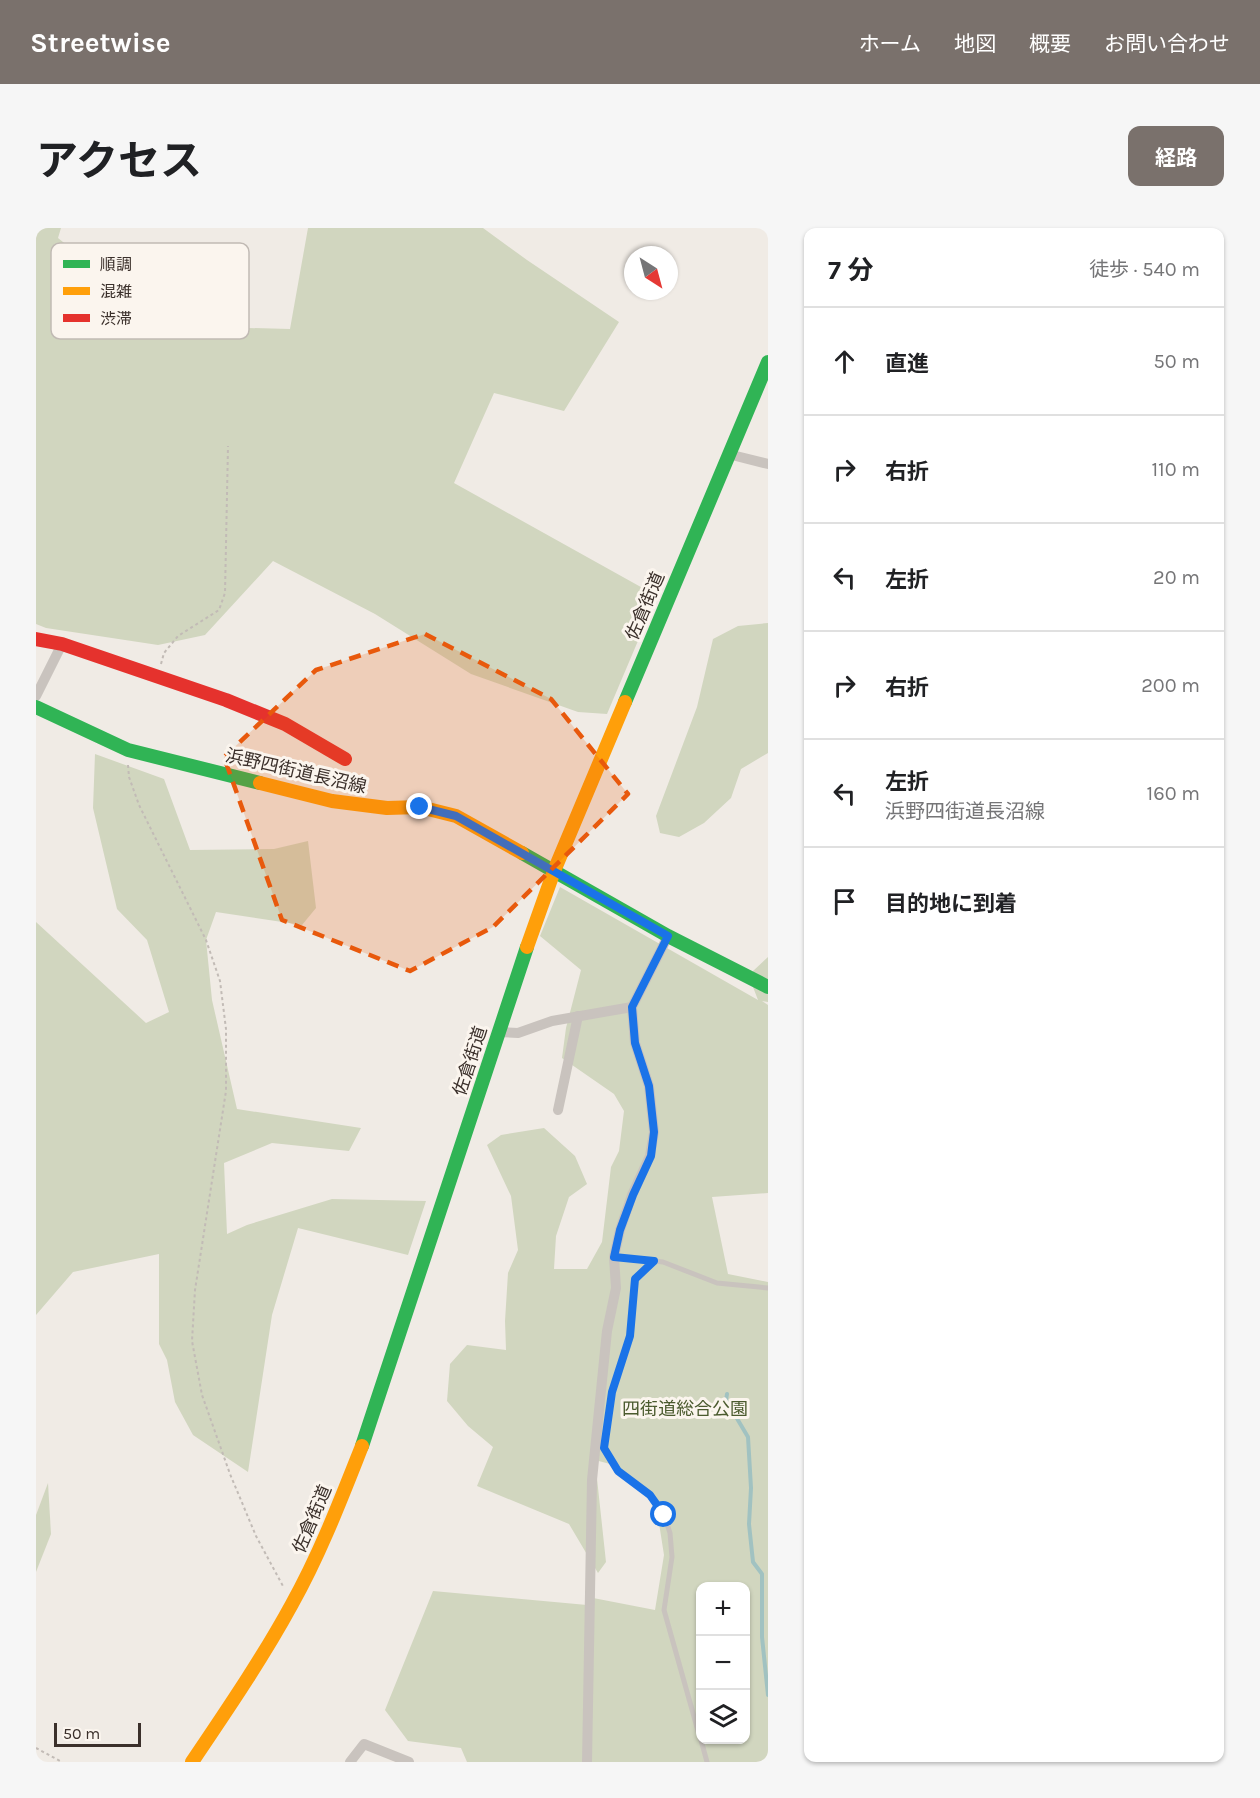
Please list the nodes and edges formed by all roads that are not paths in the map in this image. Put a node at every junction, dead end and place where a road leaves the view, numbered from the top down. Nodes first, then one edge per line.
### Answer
1 (768, 362) edge
2 (728, 454) junction
3 (768, 464) edge
4 (36, 639) edge
5 (62, 645) junction
6 (36, 696) edge
7 (36, 707) edge
8 (345, 759) dead end
9 (554, 871) junction
10 (668, 936) junction
11 (768, 987) edge
12 (632, 1007) junction
13 (578, 1016) junction
14 (498, 1032) junction
15 (558, 1110) dead end
16 (614, 1257) junction
17 (654, 1261) junction
18 (768, 1288) edge
19 (696, 1722) edge
20 (702, 1744) edge
21 (192, 1762) edge
22 (350, 1762) edge
23 (409, 1762) edge
24 (587, 1762) edge
25 (707, 1762) edge

1 - 2 main road, 佐倉街道
2 - 3 street
2 - 9 main road, 佐倉街道
4 - 5 main road, 浜野四街道長沼線
5 - 6 street
5 - 8 main road, 浜野四街道長沼線
7 - 9 main road, 浜野四街道長沼線
9 - 10 main road, 浜野四街道長沼線
9 - 14 main road, 佐倉街道
10 - 11 main road, 浜野四街道長沼線
10 - 12 street
12 - 13 street
12 - 16 street
13 - 14 street
13 - 15 street
14 - 21 main road, 佐倉街道
16 - 17 lane
16 - 24 street
17 - 18 lane
17 - 19 lane
20 - 25 lane
22 - 23 street

